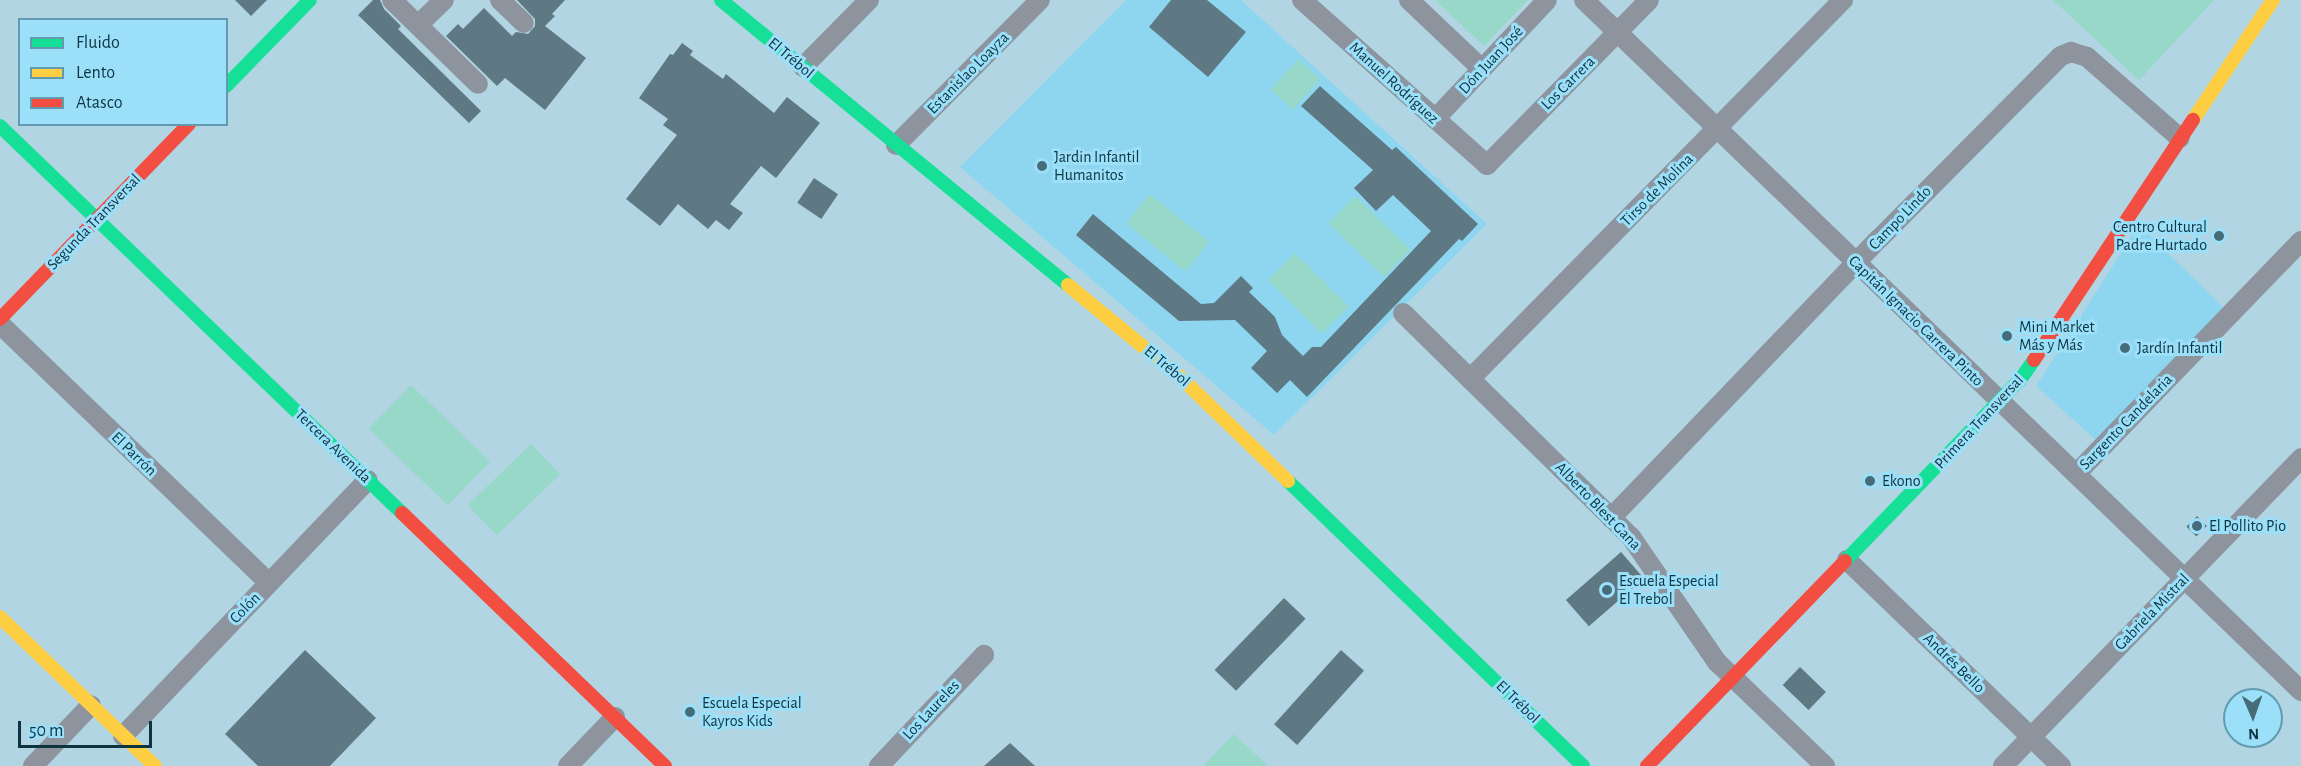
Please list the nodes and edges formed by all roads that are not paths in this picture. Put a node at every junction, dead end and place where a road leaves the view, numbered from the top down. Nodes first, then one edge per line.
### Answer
1 (310, 0) edge
2 (392, 0) edge
3 (444, 0) edge
4 (500, 0) edge
5 (721, 0) edge
6 (868, 0) edge
7 (1040, 0) edge
8 (1302, 0) edge
9 (1409, 0) edge
10 (1547, 0) edge
11 (1584, 0) edge
12 (1649, 0) edge
13 (1843, 0) edge
14 (2273, 0) edge
15 (524, 23) dead end
16 (418, 26) junction
17 (1618, 33) junction
18 (803, 67) junction
19 (1482, 69) junction
20 (228, 84) edge
21 (478, 84) dead end
22 (1435, 119) junction
23 (0, 126) edge
24 (187, 126) edge
25 (1717, 128) junction
26 (2180, 138) junction
27 (896, 146) junction
28 (1487, 165) joint
29 (97, 219) junction
30 (2301, 241) edge
31 (1856, 263) junction
32 (1403, 313) dead end
33 (0, 319) edge
34 (0, 324) edge
35 (1470, 379) junction
36 (2000, 402) junction
37 (2301, 458) edge
38 (2076, 474) junction
39 (368, 480) junction
40 (1611, 518) junction
41 (1847, 560) junction
42 (2184, 579) junction
43 (269, 583) junction
44 (0, 617) edge
45 (984, 654) dead end
46 (1732, 678) junction
47 (2301, 692) edge
48 (91, 705) junction
49 (615, 717) junction
50 (123, 736) junction
51 (2031, 737) junction
52 (33, 766) edge
53 (155, 766) edge
54 (568, 766) edge
55 (665, 766) edge
56 (879, 766) edge
57 (1583, 766) edge
58 (1647, 766) edge
59 (1825, 766) edge
60 (2003, 766) edge
61 (2061, 766) edge

1 - 20 main road
2 - 16 street
3 - 16 street
4 - 15 street
5 - 18 main road, El Trébol
6 - 18 street
7 - 27 street, Estanislao Loayza
8 - 22 street, Manuel Rodríguez
9 - 19 street
10 - 19 street, Dón Juan José
11 - 17 street, Capitán Ignacio Carrera Pinto
12 - 17 street, Los Carrera
13 - 25 street, Tirso de Molina
14 - 26 main road, Primera Transversal
16 - 21 street
17 - 25 street, Capitán Ignacio Carrera Pinto
17 - 28 street, Los Carrera
18 - 27 main road, El Trébol
19 - 22 street, Dón Juan José
22 - 28 street, Manuel Rodríguez
23 - 29 main road, Tercera Avenida
24 - 29 main road, Segunda Transversal
25 - 31 street, Capitán Ignacio Carrera Pinto
25 - 35 street, Tirso de Molina
26 - 31 street, Campo Lindo
26 - 36 main road, Primera Transversal
27 - 57 main road, El Trébol
29 - 33 main road, Segunda Transversal
29 - 39 main road, Tercera Avenida
30 - 38 street, Sargento Candelaria
31 - 36 street, Capitán Ignacio Carrera Pinto
31 - 40 street, Campo Lindo
32 - 35 street, Alberto Blest Gana
34 - 43 street, El Parrón
35 - 40 street, Alberto Blest Gana
36 - 38 street, Capitán Ignacio Carrera Pinto
36 - 41 main road, Primera Transversal
37 - 42 street, Gabriela Mistral
38 - 42 street, Capitán Ignacio Carrera Pinto
39 - 43 street, Colón
39 - 49 main road, Tercera Avenida
40 - 46 street, Alberto Blest Gana
41 - 46 main road, Primera Transversal
41 - 51 street, Andrés Bello
42 - 47 street, Capitán Ignacio Carrera Pinto
42 - 51 street, Gabriela Mistral
43 - 50 street, Colón
44 - 48 main road
45 - 56 street, Los Laureles
46 - 58 main road, Primera Transversal
46 - 59 street, Alberto Blest Gana
48 - 50 main road
48 - 52 street
49 - 54 street
49 - 55 main road, Tercera Avenida
50 - 53 main road
51 - 60 street, Gabriela Mistral
51 - 61 street, Andrés Bello

